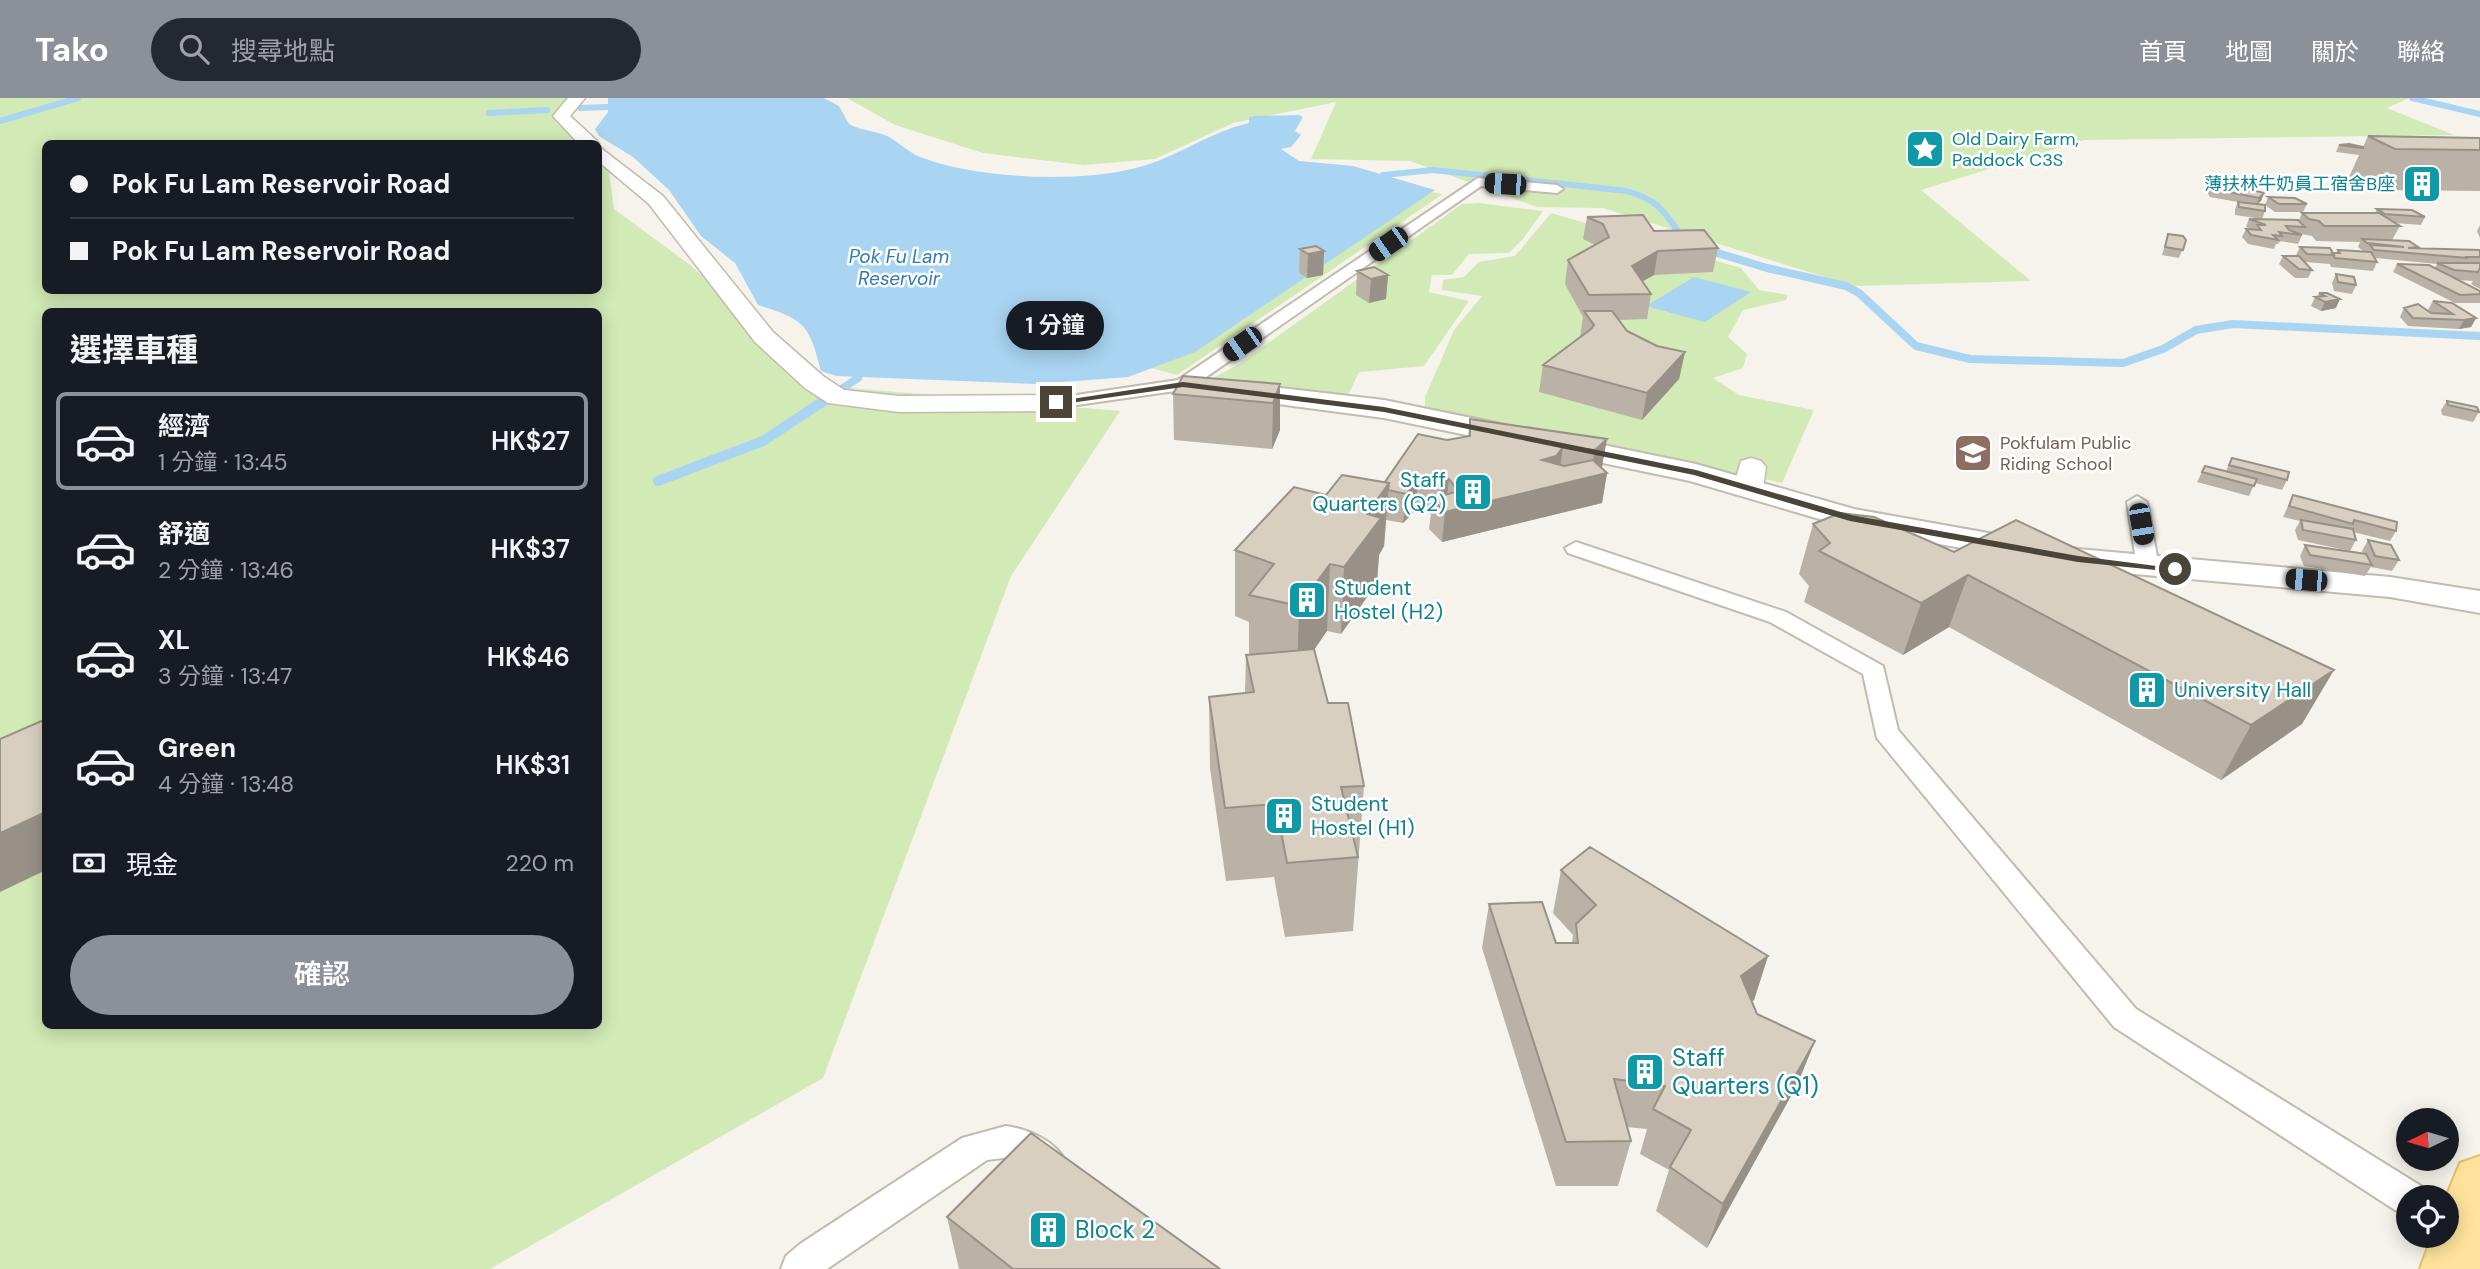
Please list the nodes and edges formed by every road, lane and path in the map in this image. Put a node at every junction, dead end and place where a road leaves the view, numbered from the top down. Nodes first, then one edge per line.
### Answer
1 (577, 98) edge
2 (586, 140) edge
3 (602, 153) edge
4 (1557, 188) dead end
5 (1183, 385) junction
6 (1056, 402) joint
7 (2137, 502) dead end
8 (1576, 548) dead end
9 (2148, 567) junction
10 (2480, 602) edge
11 (1078, 1182) edge
12 (2396, 1190) edge
13 (800, 1269) edge

1 - 2 street
3 - 6 street
4 - 5 lane
5 - 6 lane
5 - 9 street
7 - 9 lane
8 - 12 lane
9 - 10 street
11 - 13 lane

